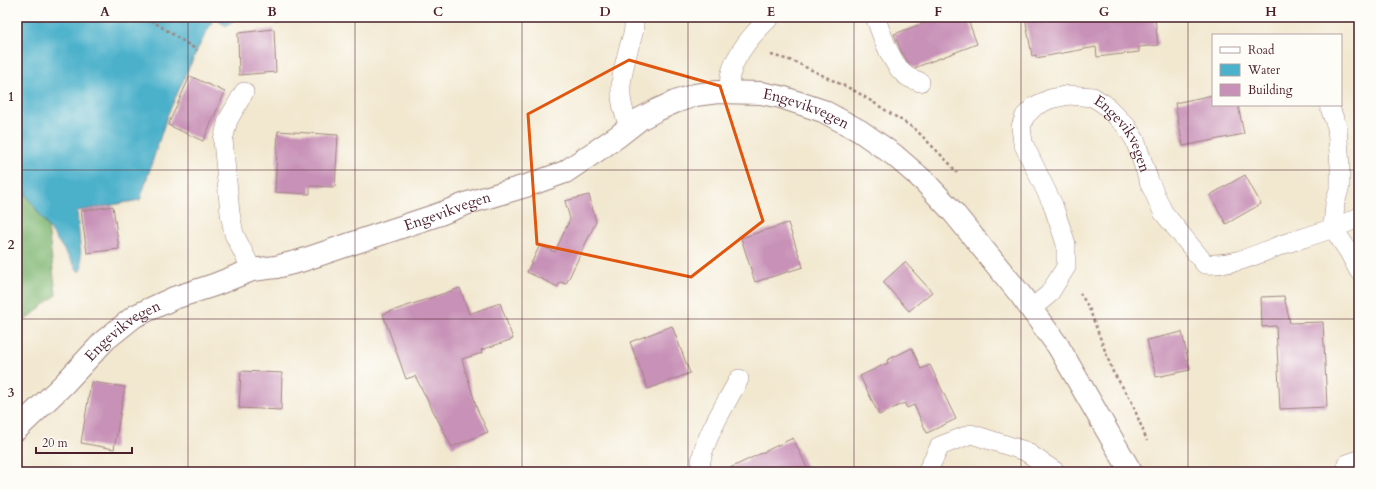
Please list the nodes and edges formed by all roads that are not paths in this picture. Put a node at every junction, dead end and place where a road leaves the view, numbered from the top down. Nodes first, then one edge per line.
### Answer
1 (770, 17) edge
2 (875, 17) edge
3 (638, 20) edge
4 (920, 82) dead end
5 (244, 92) dead end
6 (729, 92) junction
7 (1329, 106) edge
8 (630, 126) junction
9 (1359, 217) edge
10 (1333, 228) junction
11 (252, 270) junction
12 (1359, 271) edge
13 (1031, 309) junction
14 (739, 379) dead end
15 (17, 429) edge
16 (702, 472) edge
17 (927, 472) edge
18 (1056, 472) edge
19 (1131, 472) edge

1 - 6 lane
2 - 4 lane
3 - 8 lane
5 - 11 lane
6 - 8 street, Engevikvegen
6 - 13 street, Engevikvegen
7 - 10 lane
8 - 11 street, Engevikvegen
9 - 10 lane, Engevikvegen
10 - 12 lane
10 - 13 lane, Engevikvegen
11 - 15 street, Engevikvegen
13 - 19 street, Engevikvegen
14 - 16 lane
17 - 18 lane

